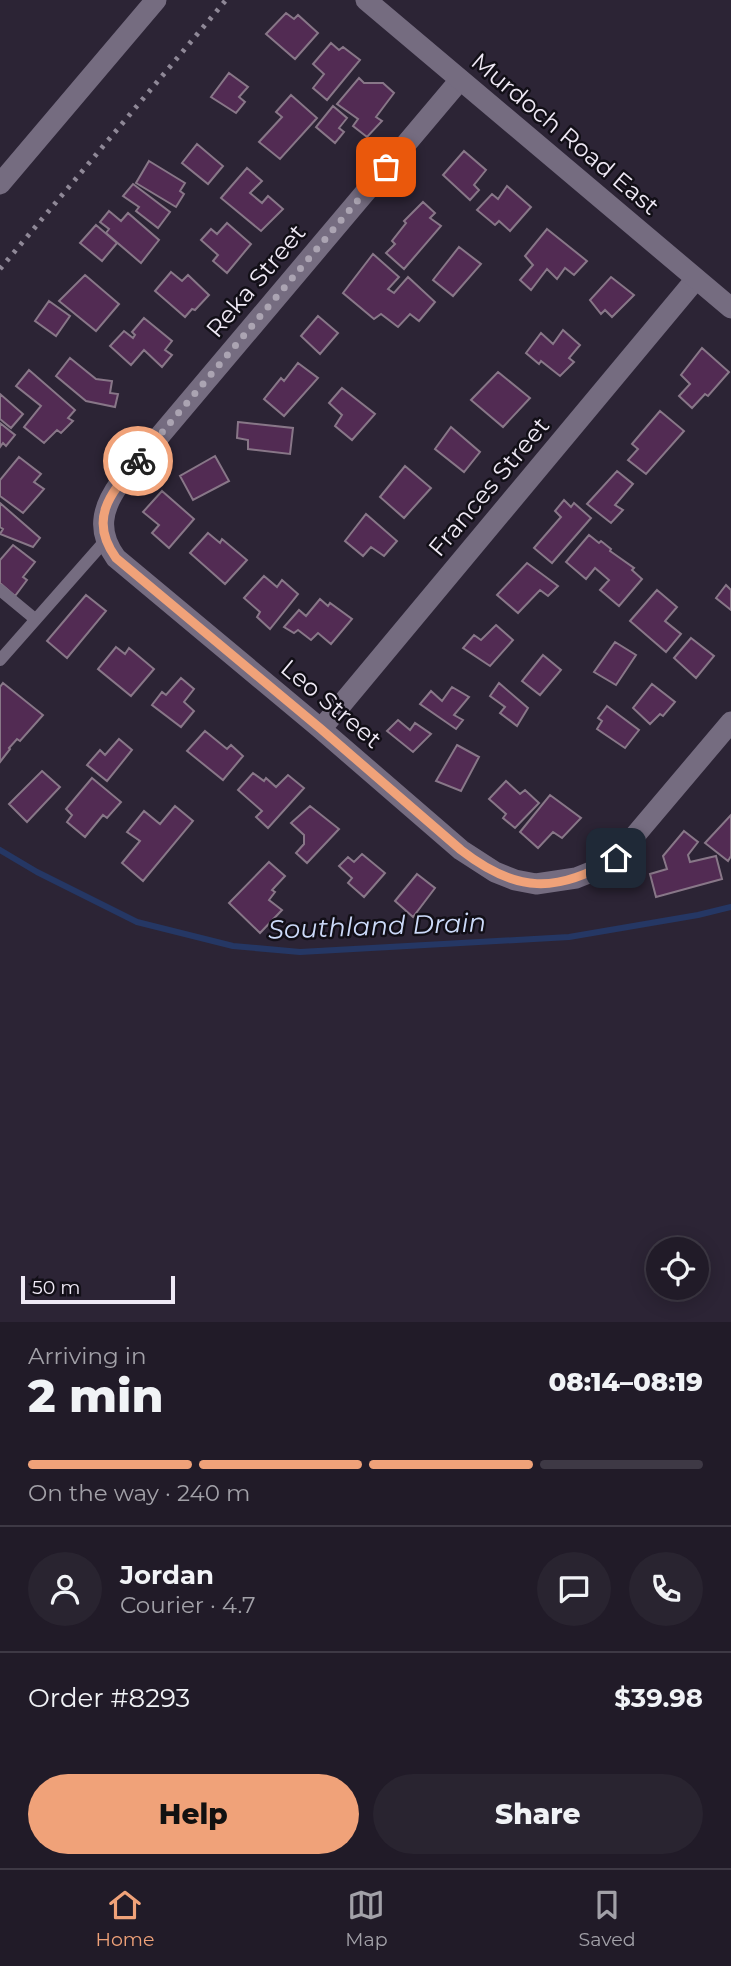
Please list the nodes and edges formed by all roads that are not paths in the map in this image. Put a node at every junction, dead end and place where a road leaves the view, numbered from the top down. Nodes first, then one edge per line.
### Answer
1 (156, 0) edge
2 (366, 0) edge
3 (460, 80) junction
4 (0, 184) edge
5 (696, 279) junction
6 (731, 308) edge
7 (104, 531) junction
8 (0, 590) edge
9 (35, 619) junction
10 (0, 660) edge
11 (731, 722) edge
12 (321, 729) junction

1 - 4 street
2 - 3 street, Murdoch Road East
3 - 5 street, Murdoch Road East
3 - 7 street, Reka Street
5 - 6 street, Murdoch Road East
5 - 12 street, Frances Street
7 - 9 lane
7 - 12 street, Leo Street
8 - 9 lane
9 - 10 lane
11 - 12 street, Leo Street

